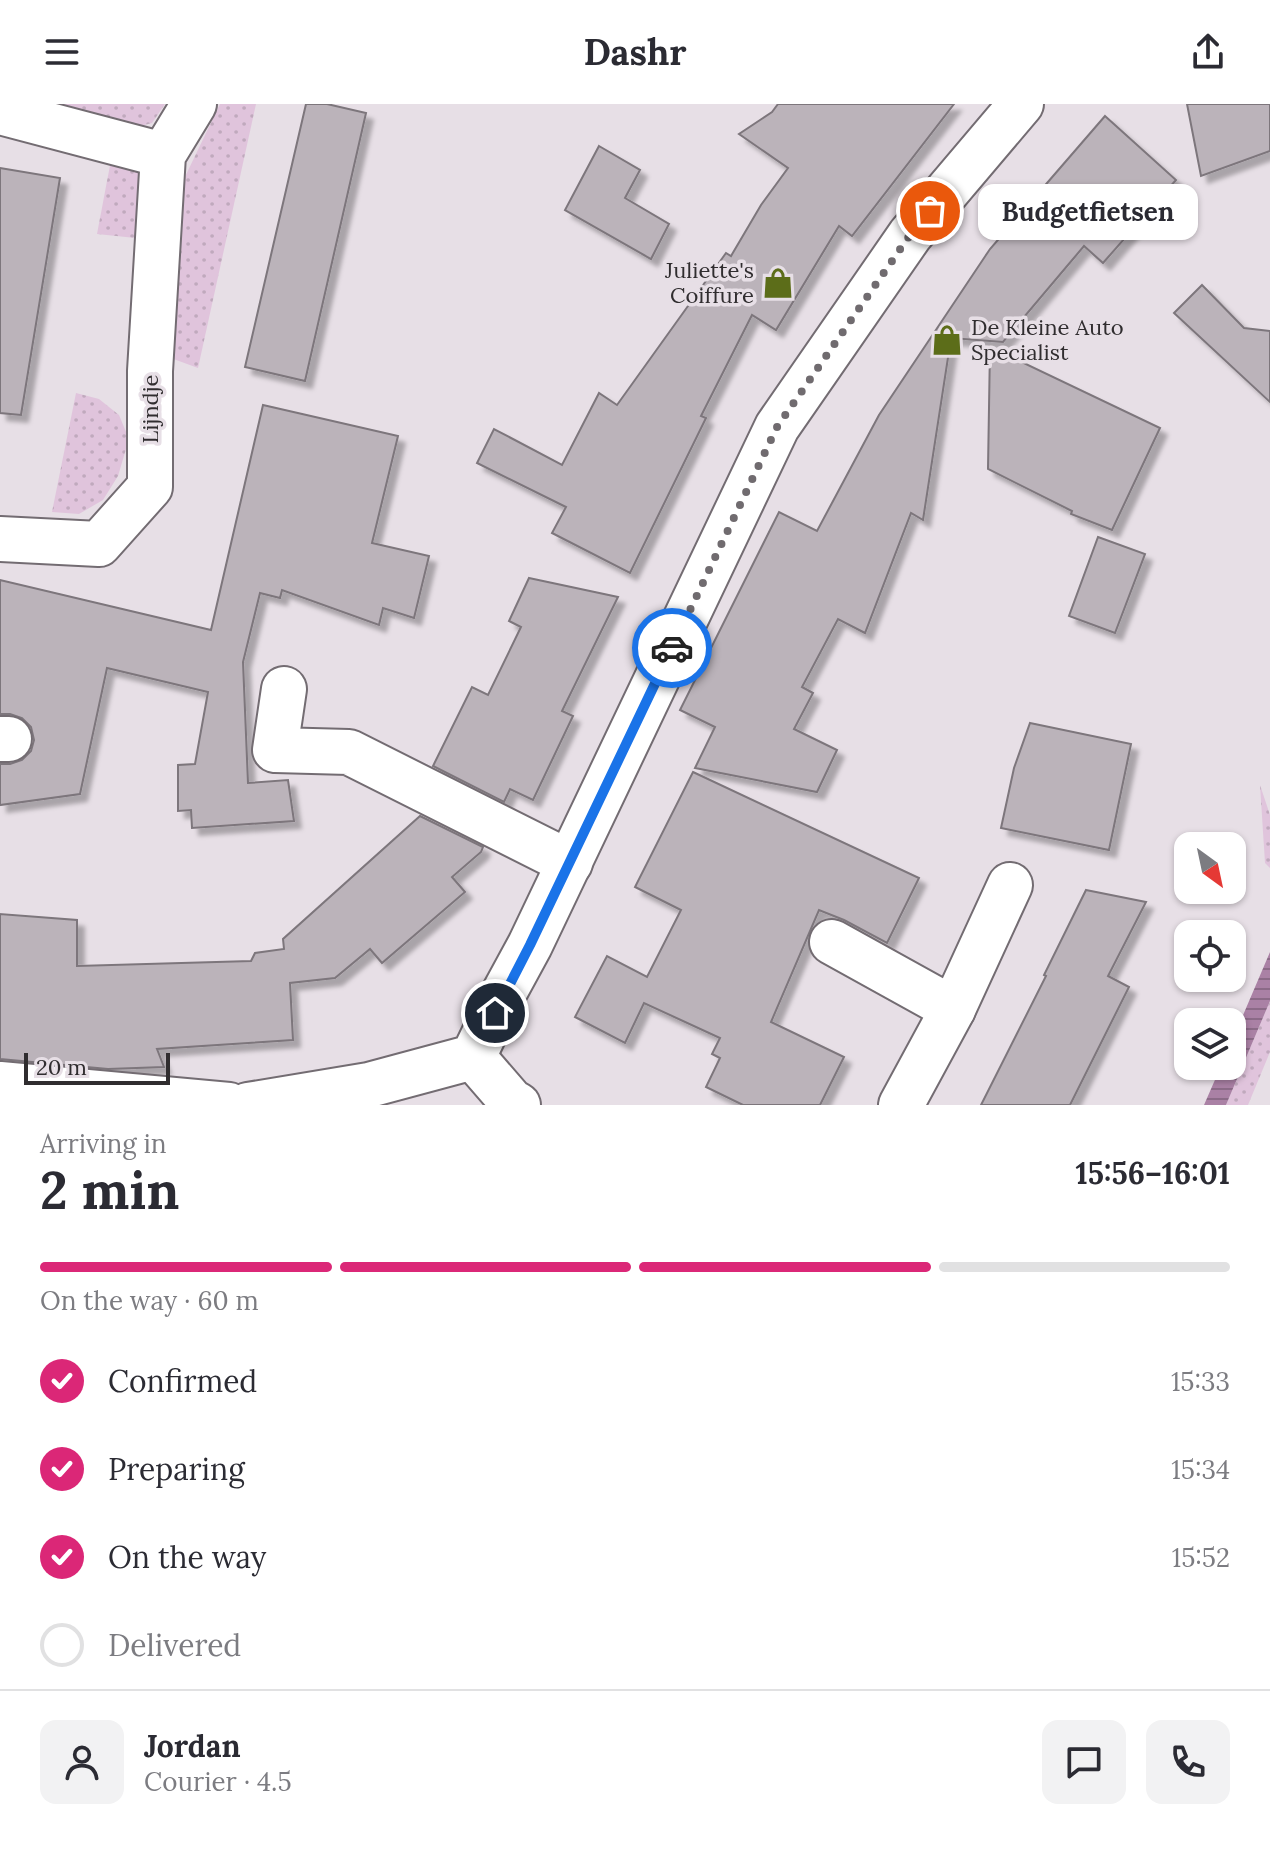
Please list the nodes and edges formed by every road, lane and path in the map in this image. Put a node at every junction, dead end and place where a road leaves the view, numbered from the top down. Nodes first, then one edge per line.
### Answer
1 (194, 104) edge
2 (1021, 104) edge
3 (0, 112) edge
4 (163, 155) junction
5 (0, 539) edge
6 (284, 689) dead end
7 (570, 863) junction
8 (1010, 885) dead end
9 (832, 942) dead end
10 (953, 1009) junction
11 (473, 1057) junction
12 (0, 1084) edge
13 (229, 1105) edge
14 (248, 1105) edge
15 (518, 1105) edge
16 (901, 1105) edge

1 - 4 street, Lijndje
2 - 7 street
3 - 4 street
4 - 5 street, Lijndje
6 - 7 street
7 - 11 street
8 - 10 street
9 - 10 street
10 - 16 street
11 - 14 street
11 - 15 street
12 - 13 street

